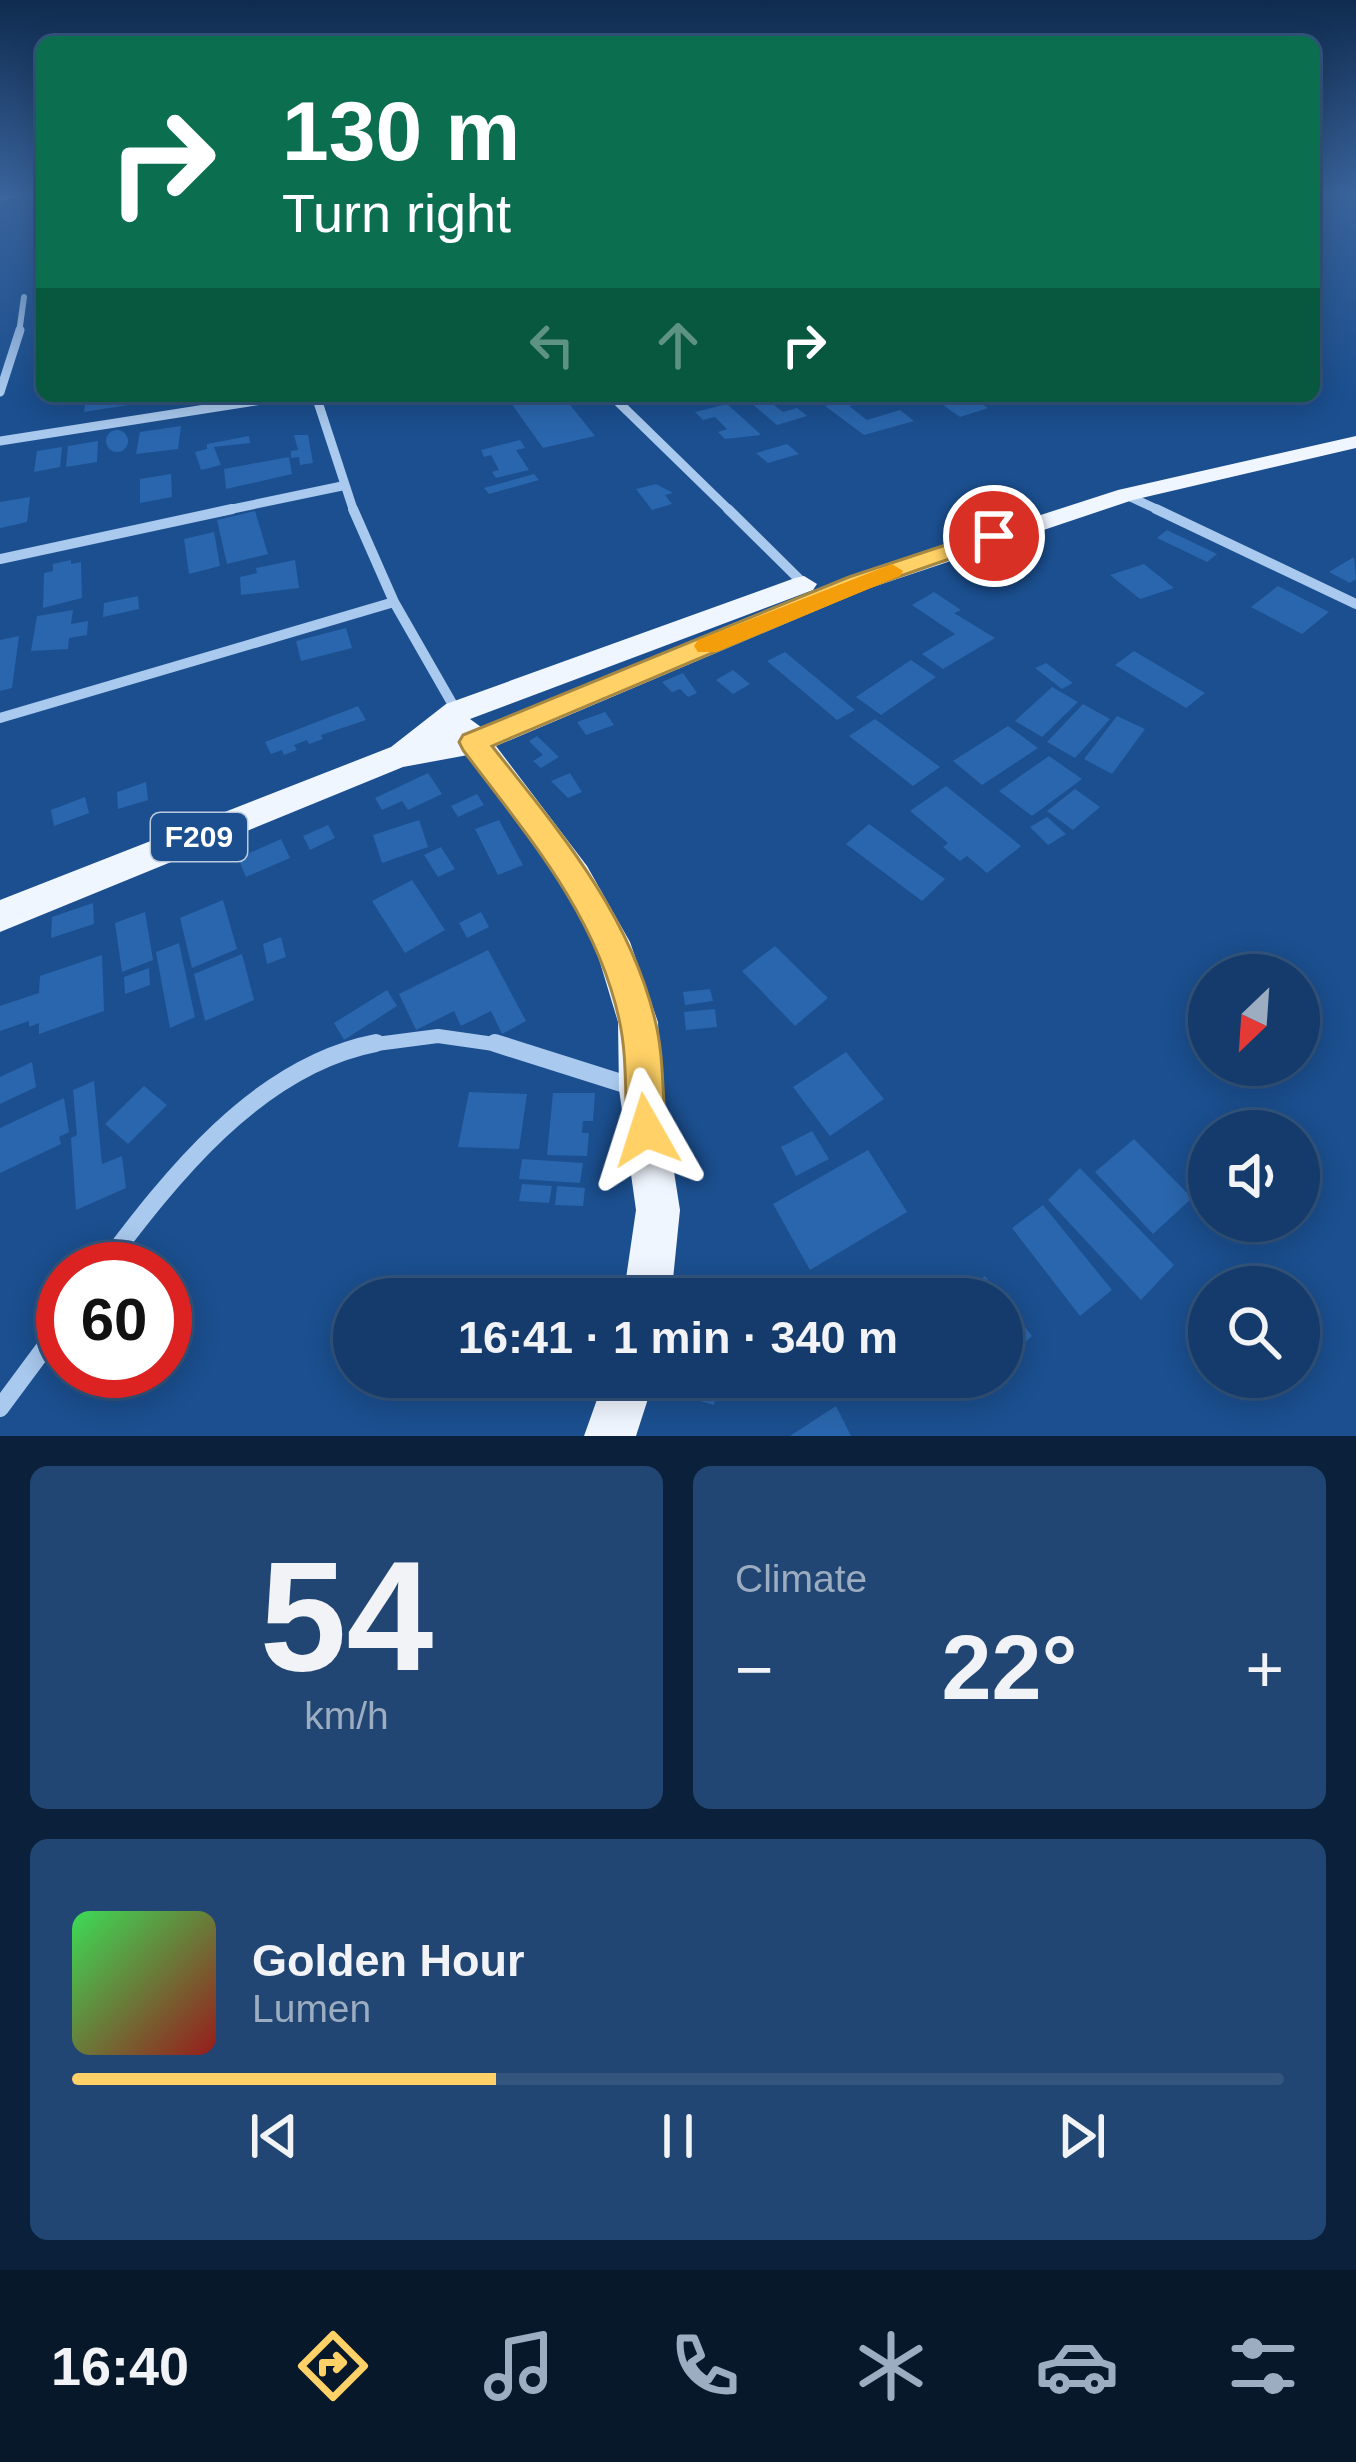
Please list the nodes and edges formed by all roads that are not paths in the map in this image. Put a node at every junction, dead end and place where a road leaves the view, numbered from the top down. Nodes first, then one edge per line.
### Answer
1 (24, 297) dead end
2 (36, 317) edge
3 (22, 318) junction
4 (0, 392) edge
5 (250, 402) edge
6 (318, 402) edge
7 (618, 402) edge
8 (1356, 426) edge
9 (0, 441) edge
10 (1356, 442) edge
11 (342, 486) junction
12 (1126, 495) junction
13 (0, 559) edge
14 (804, 584) junction
15 (394, 602) junction
16 (1356, 604) edge
17 (0, 718) edge
18 (465, 727) junction
19 (0, 916) edge
20 (640, 1090) junction
21 (124, 1242) edge
22 (650, 1278) edge
23 (36, 1359) edge
24 (623, 1398) edge
25 (0, 1408) edge
26 (610, 1436) edge

1 - 3 street
2 - 3 street
3 - 4 street
5 - 9 street
6 - 11 street
7 - 14 street
8 - 14 main road, F209
10 - 12 main road, F209
11 - 13 street
11 - 15 street
12 - 16 street
12 - 18 main road, F209
14 - 18 main road, F209
15 - 17 street
15 - 18 street
18 - 19 main road, F209
18 - 20 main road
20 - 21 street
20 - 22 main road
23 - 25 street
24 - 26 main road

